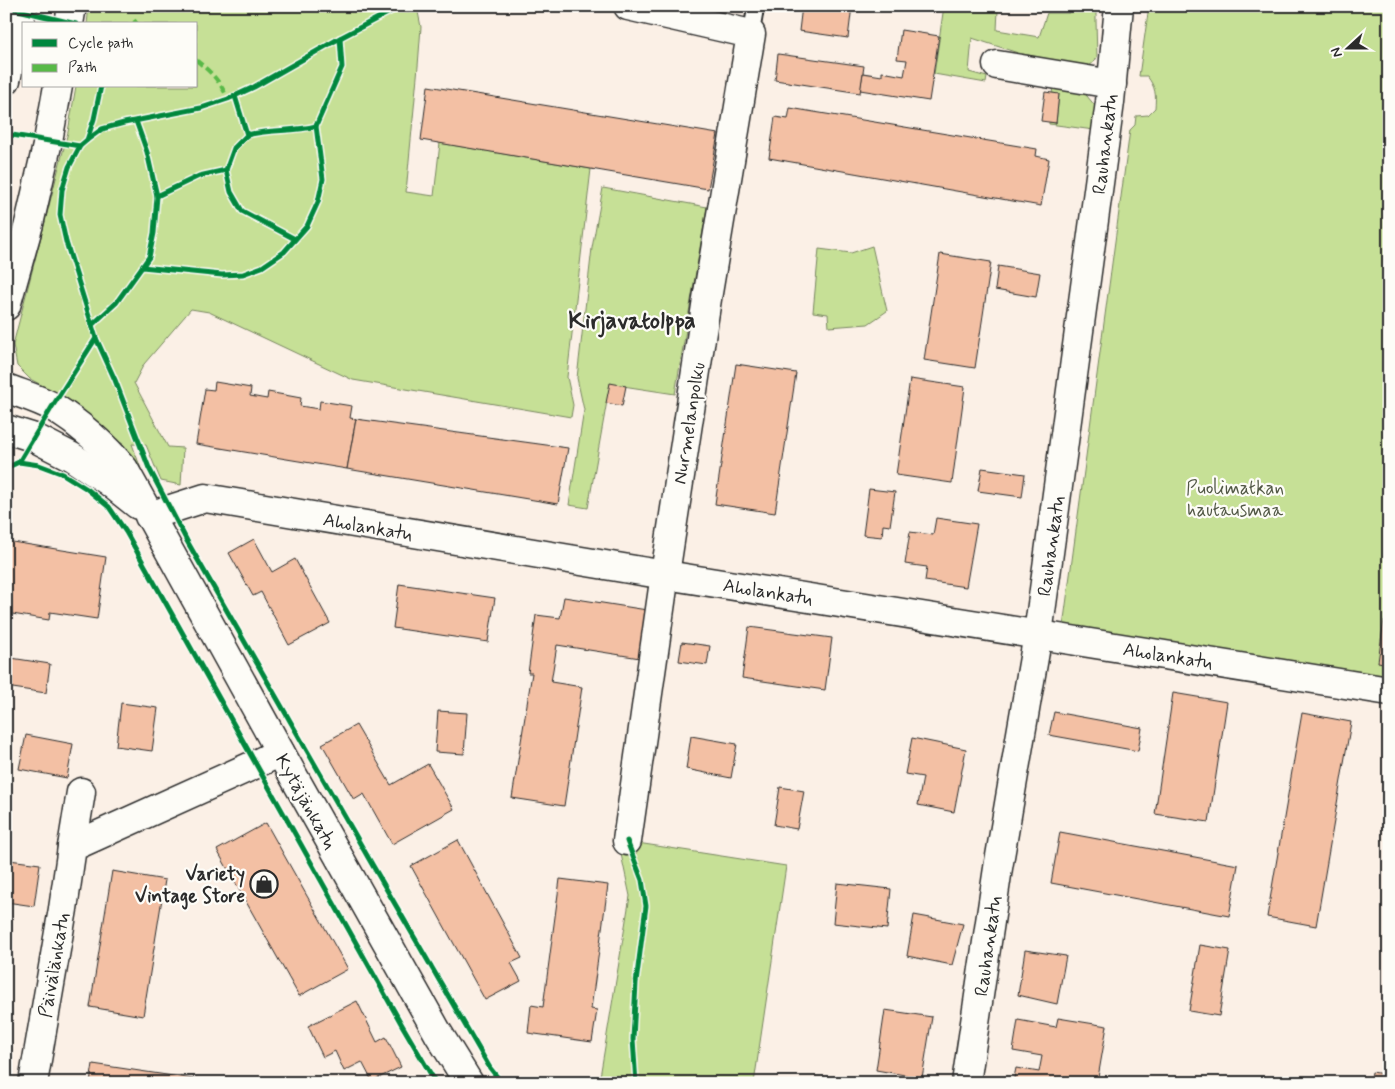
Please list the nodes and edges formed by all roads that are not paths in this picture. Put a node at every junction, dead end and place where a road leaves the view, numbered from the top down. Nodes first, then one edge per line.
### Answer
1 (23, 6) edge
2 (72, 6) edge
3 (628, 6) edge
4 (756, 6) edge
5 (1119, 6) edge
6 (69, 22) edge
7 (751, 34) junction
8 (997, 64) dead end
9 (11, 75) edge
10 (1112, 84) junction
11 (58, 88) edge
12 (6, 306) edge
13 (6, 388) edge
14 (6, 429) edge
15 (149, 516) junction
16 (665, 574) junction
17 (1038, 634) junction
18 (1389, 691) edge
19 (280, 752) junction
20 (81, 792) dead end
21 (628, 841) dead end
22 (72, 847) junction
23 (33, 1083) edge
24 (470, 1083) edge
25 (966, 1083) edge

1 - 9 street
2 - 6 street
3 - 7 street
4 - 7 lane, Nurmelanpolku
5 - 10 street, Rauhankatu
7 - 16 street, Nurmelanpolku
8 - 10 street
10 - 17 street, Rauhankatu
11 - 12 street
13 - 15 street, Kytäjänkatu
14 - 15 street, Kytäjänkatu
15 - 16 street, Aholankatu
15 - 19 street, Kytäjänkatu
16 - 17 street, Aholankatu
16 - 21 street, Nurmelanpolku
17 - 18 street, Aholankatu
17 - 25 street, Rauhankatu
19 - 22 street
19 - 24 street, Kytäjänkatu
20 - 22 street, Päivälänkatu
22 - 23 street, Päivälänkatu

